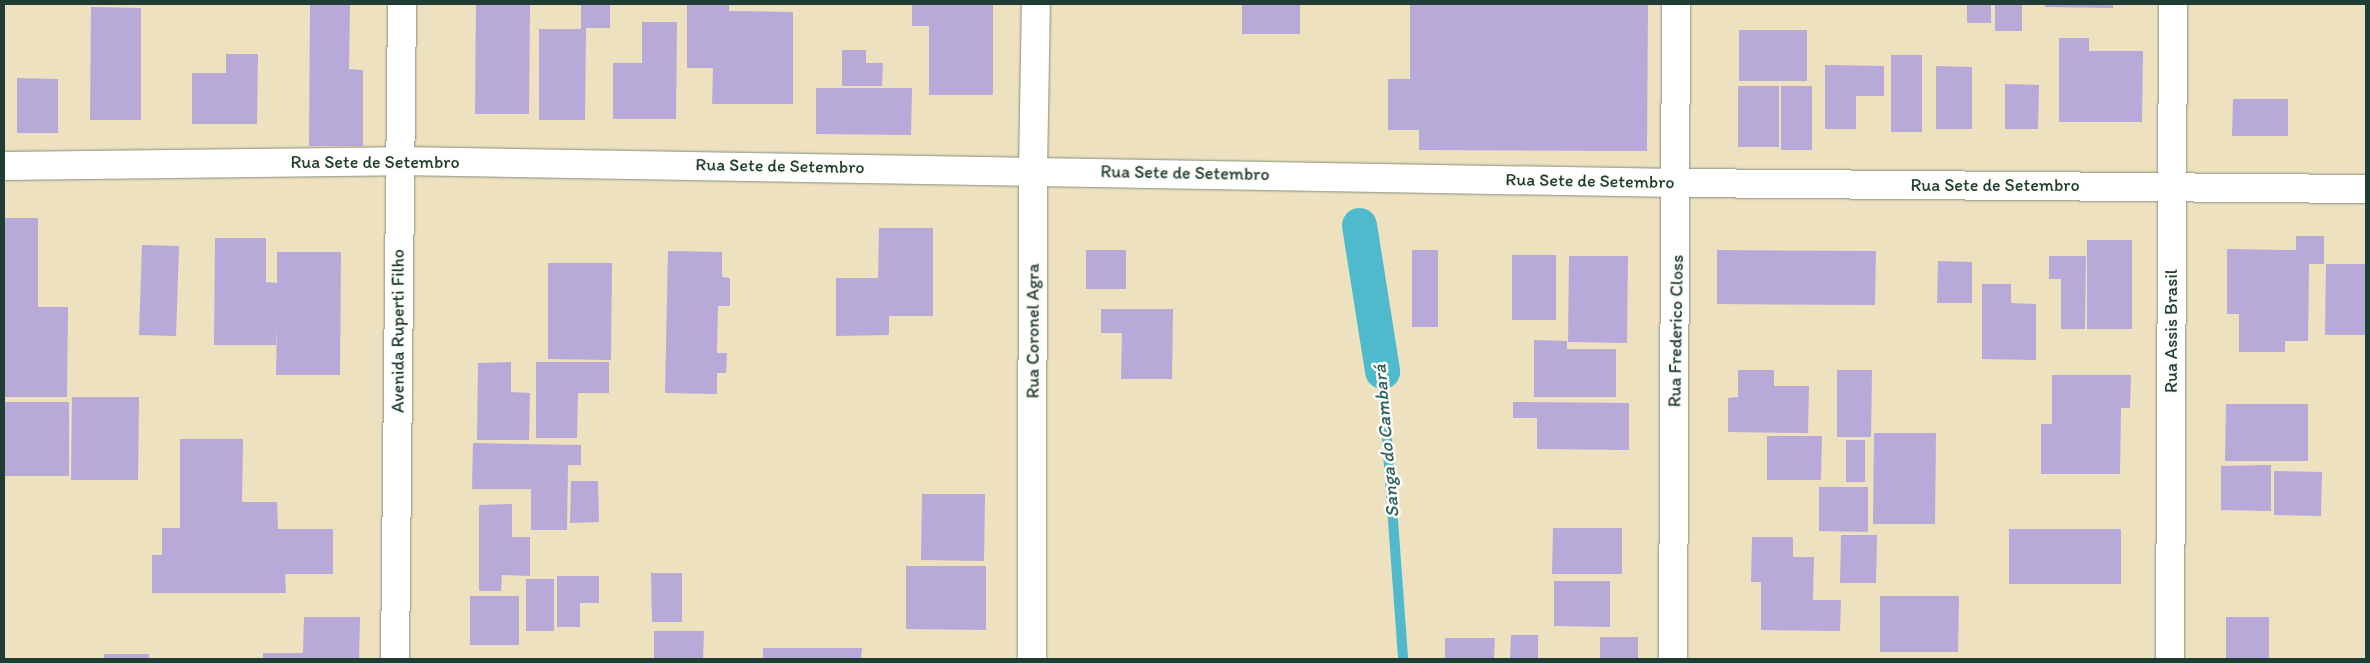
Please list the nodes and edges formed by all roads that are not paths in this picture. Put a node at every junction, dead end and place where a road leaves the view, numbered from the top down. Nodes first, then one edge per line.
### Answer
1 (402, 4) edge
2 (1036, 4) edge
3 (1676, 4) edge
4 (2173, 4) edge
5 (399, 161) junction
6 (4, 166) edge
7 (1033, 170) junction
8 (1678, 183) junction
9 (2171, 186) junction
10 (2366, 189) edge
11 (395, 659) edge
12 (1032, 659) edge
13 (1672, 659) edge
14 (2170, 659) edge

1 - 5 street, Avenida Ruperti Filho
2 - 7 street, Rua Coronel Agra
3 - 8 street, Rua Frederico Closs
4 - 9 street, Rua Assis Brasil
5 - 6 street, Rua Sete de Setembro
5 - 7 street, Rua Sete de Setembro
5 - 11 street, Avenida Ruperti Filho
7 - 8 street, Rua Sete de Setembro
7 - 12 street, Rua Coronel Agra
8 - 9 street, Rua Sete de Setembro
8 - 13 street, Rua Frederico Closs
9 - 10 street, Rua Sete de Setembro
9 - 14 street, Rua Assis Brasil

